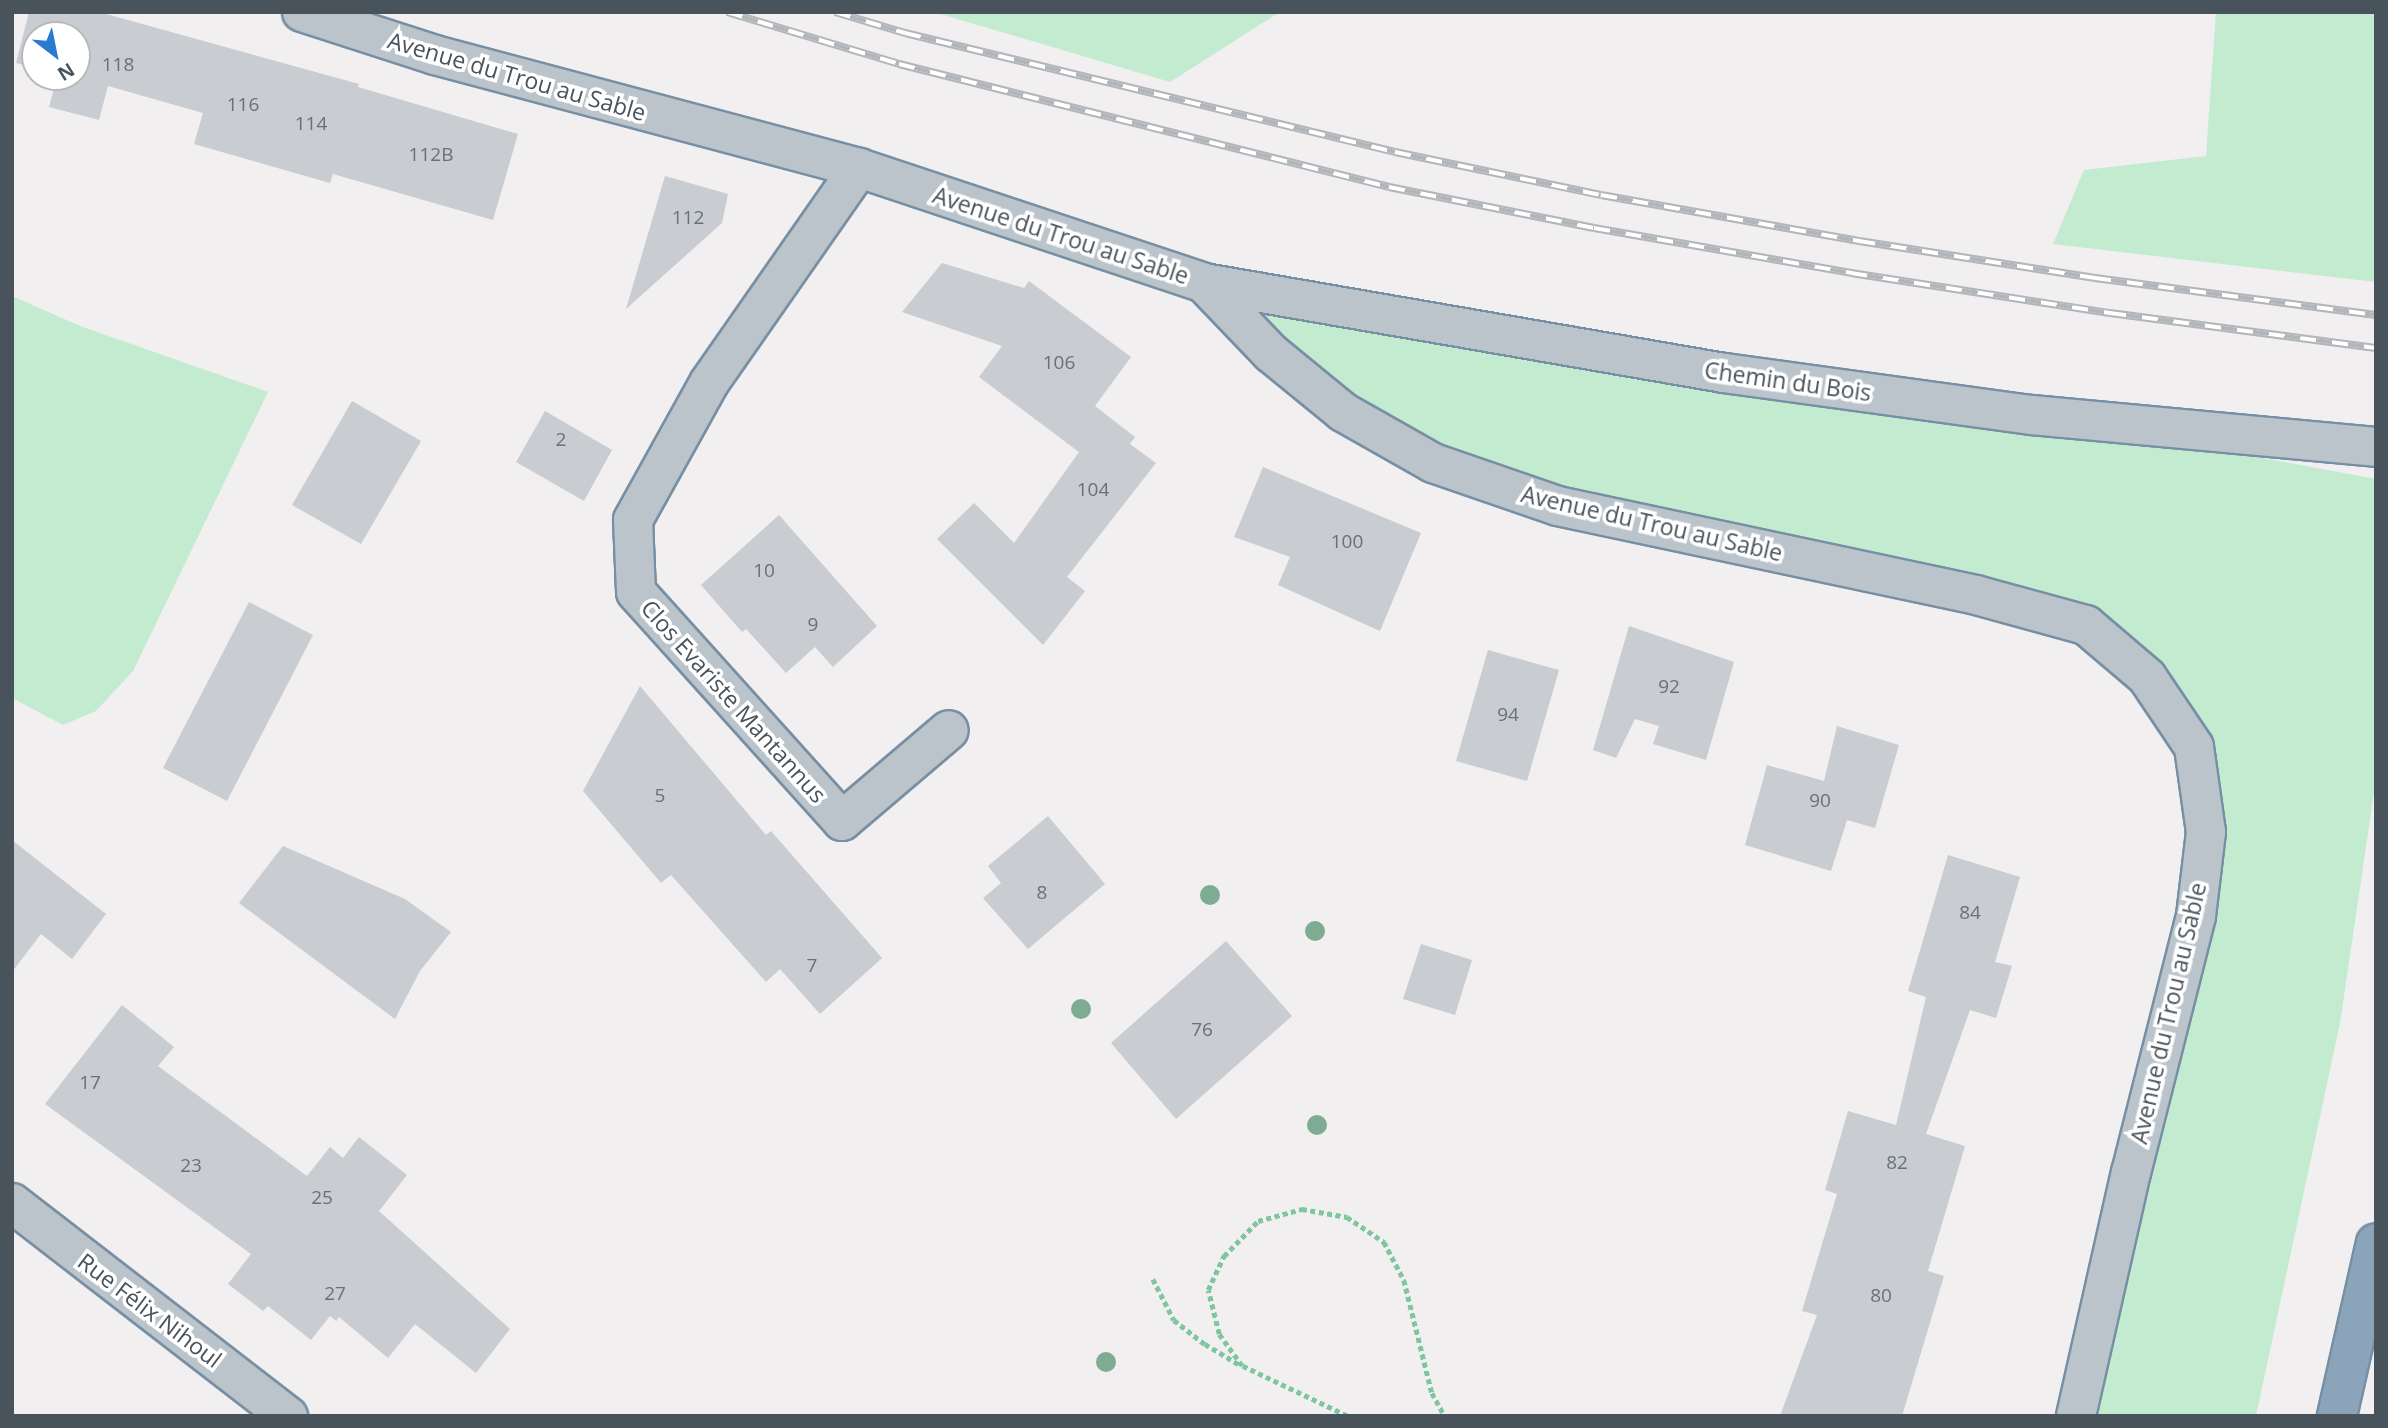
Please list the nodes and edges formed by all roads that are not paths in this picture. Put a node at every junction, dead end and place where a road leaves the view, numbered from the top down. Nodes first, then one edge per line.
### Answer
1 (302, 12) edge
2 (859, 168) junction
3 (1204, 284) junction
4 (2376, 447) edge
5 (949, 730) dead end
6 (12, 1203) edge
7 (2376, 1243) edge
8 (288, 1416) edge
9 (2076, 1416) edge
10 (2337, 1416) edge

1 - 2 street, Avenue du Trou au Sable
2 - 3 street, Avenue du Trou au Sable
2 - 5 street, Clos Evariste Mantannus
3 - 4 street, Chemin du Bois
3 - 9 street, Avenue du Trou au Sable
6 - 8 street, Rue Félix Nihoul
7 - 10 highway

